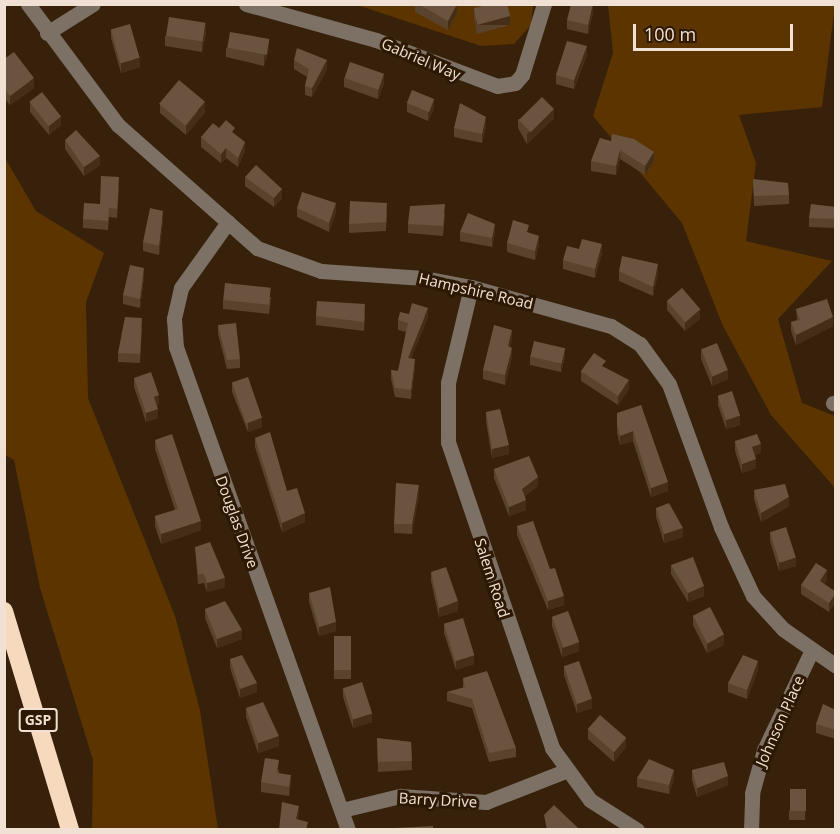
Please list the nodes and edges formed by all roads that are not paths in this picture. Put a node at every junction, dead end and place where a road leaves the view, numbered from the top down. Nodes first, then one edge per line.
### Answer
1 (28, 4) edge
2 (93, 4) edge
3 (246, 4) edge
4 (544, 4) edge
5 (47, 33) junction
6 (228, 222) junction
7 (471, 287) junction
8 (4, 611) edge
9 (812, 650) junction
10 (836, 666) edge
11 (565, 771) junction
12 (342, 810) junction
13 (70, 830) edge
14 (348, 830) edge
15 (637, 830) edge
16 (751, 830) edge

1 - 5 street, Hampshire Road
2 - 5 street
3 - 4 street, Gabriel Way
5 - 6 street, Hampshire Road
6 - 7 street, Hampshire Road
6 - 12 street, Douglas Drive
7 - 9 street, Hampshire Road
7 - 11 street, Salem Road
8 - 13 highway, GSP
9 - 10 street, Hampshire Road
9 - 16 street, Johnson Place
11 - 12 street, Barry Drive
11 - 15 street, Salem Road
12 - 14 street, Douglas Drive

